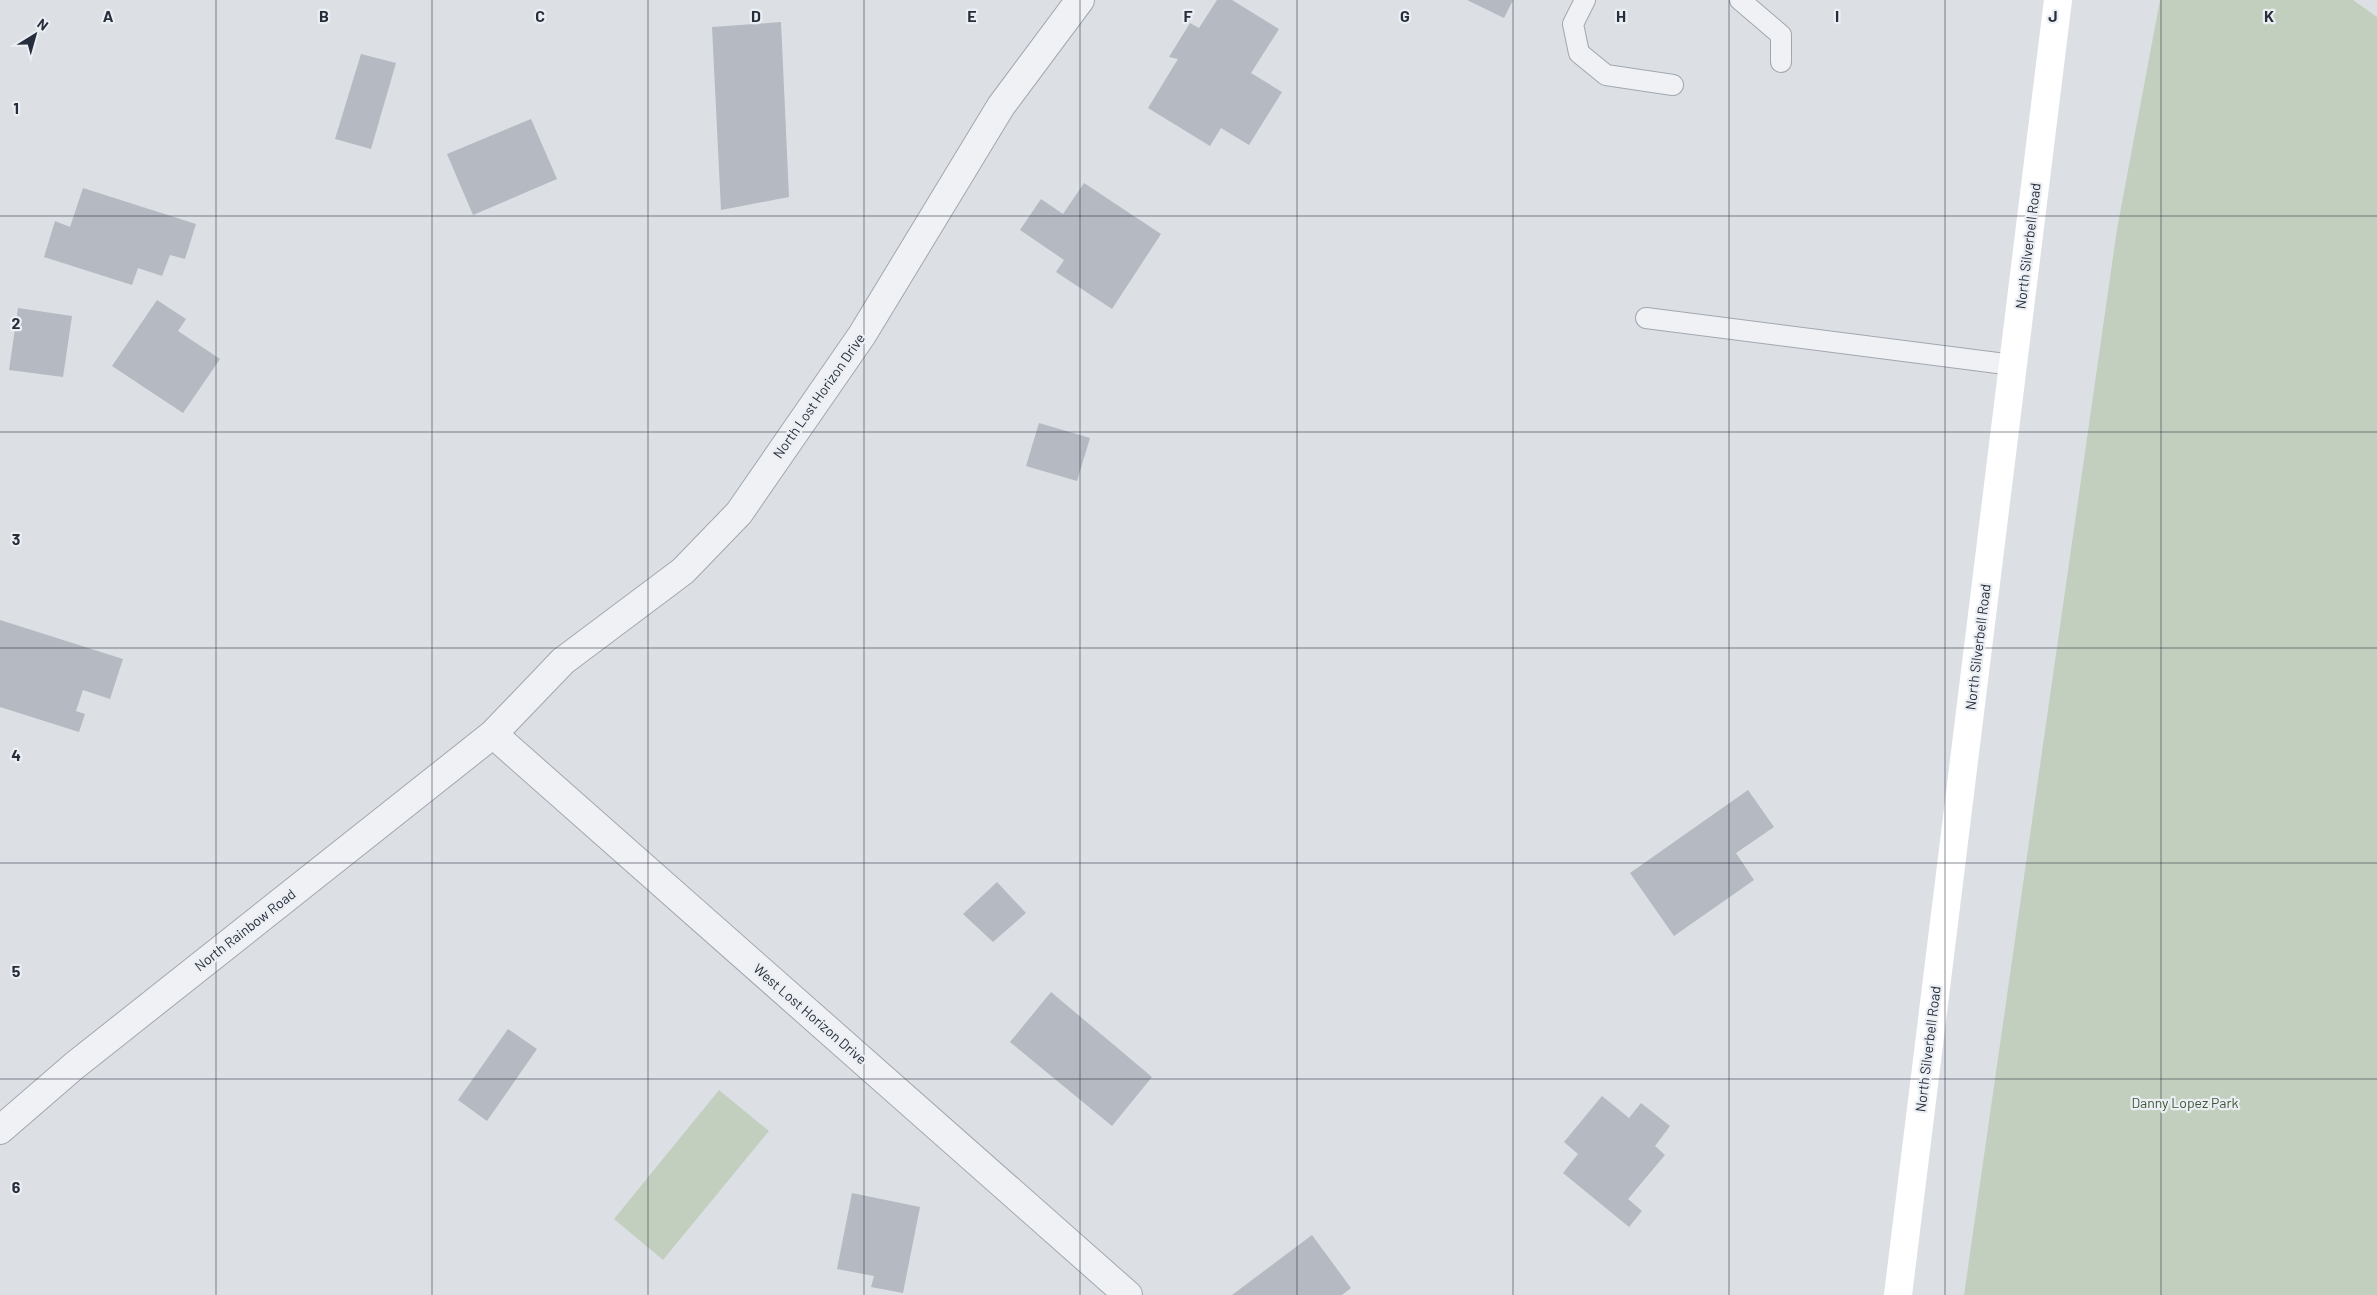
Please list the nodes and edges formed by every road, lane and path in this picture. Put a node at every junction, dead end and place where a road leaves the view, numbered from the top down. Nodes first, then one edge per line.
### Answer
1 (1080, 0) edge
2 (1585, 0) edge
3 (1740, 0) edge
4 (2058, 0) edge
5 (1781, 62) dead end
6 (1673, 85) dead end
7 (1646, 318) dead end
8 (2013, 365) junction
9 (493, 734) junction
10 (0, 1130) edge
11 (1128, 1295) edge
12 (1898, 1295) edge

1 - 9 street, North Lost Horizon Drive
2 - 6 lane
3 - 5 lane
4 - 8 main road, North Silverbell Road
7 - 8 lane
8 - 12 main road, North Silverbell Road
9 - 10 street, North Rainbow Road
9 - 11 street, West Lost Horizon Drive

